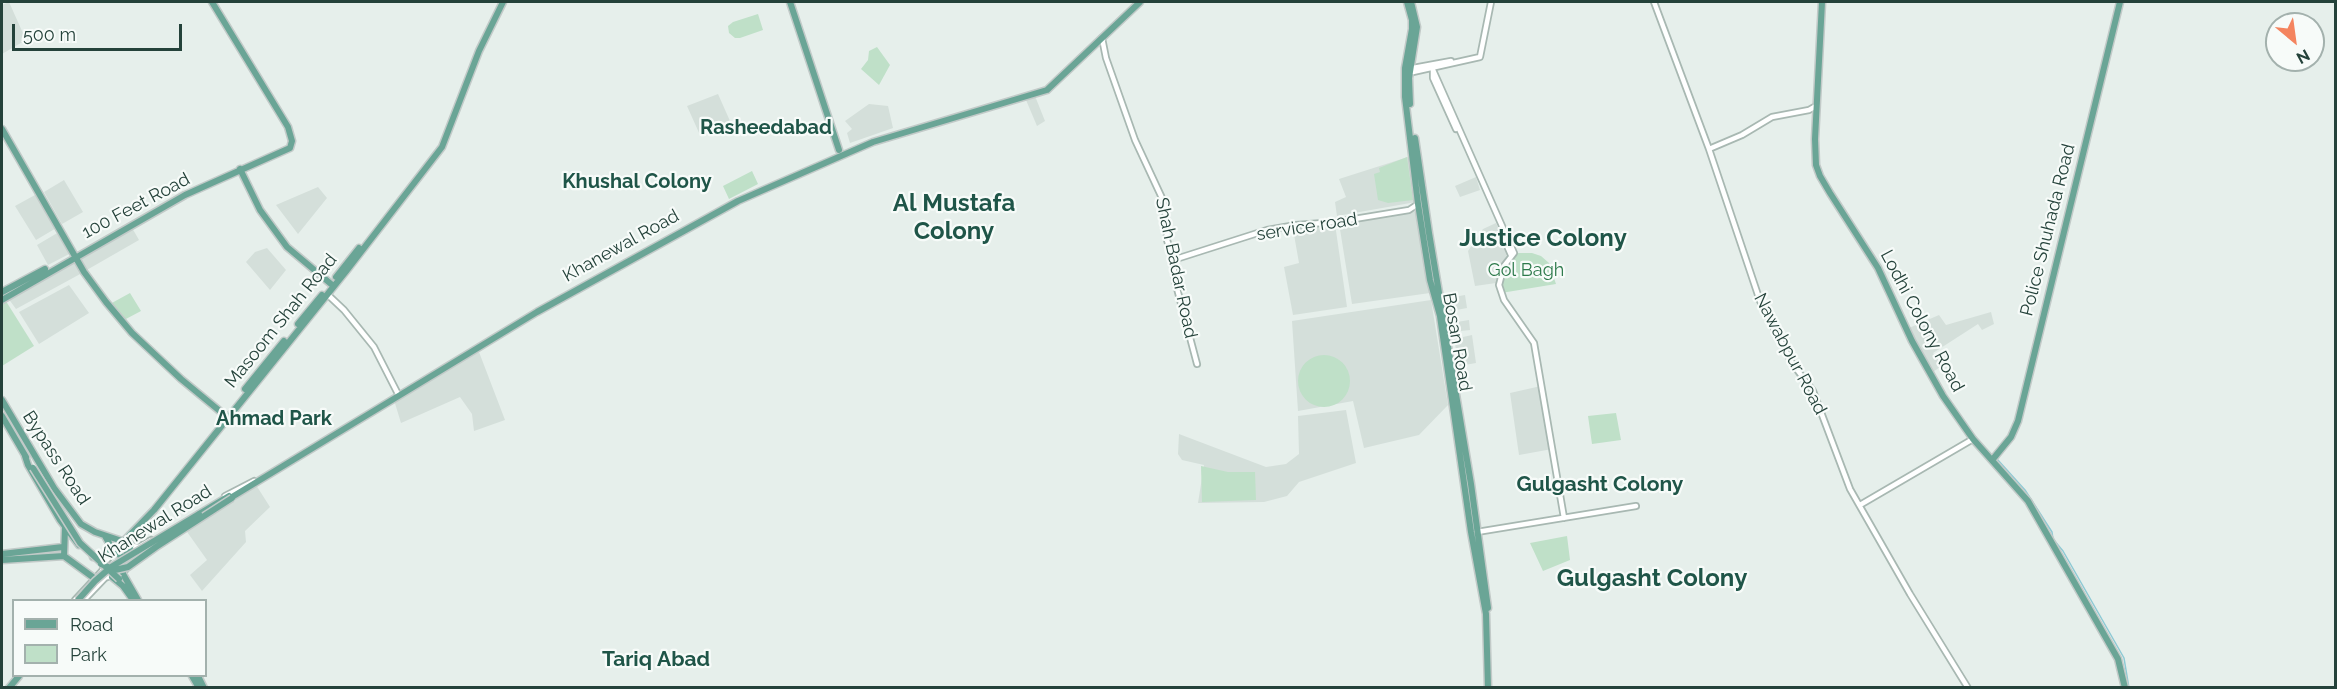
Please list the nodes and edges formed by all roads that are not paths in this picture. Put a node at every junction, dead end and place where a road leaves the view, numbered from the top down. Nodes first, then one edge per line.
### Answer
1 (210, 2) edge
2 (503, 2) edge
3 (790, 2) edge
4 (1139, 2) edge
5 (1407, 2) edge
6 (1412, 2) edge
7 (1491, 2) edge
8 (1654, 2) edge
9 (1822, 2) edge
10 (2119, 2) edge
11 (1102, 38) junction
12 (1413, 70) dead end
13 (1816, 106) junction
14 (1809, 110) junction
15 (1816, 116) junction
16 (2, 129) edge
17 (1709, 149) junction
18 (838, 150) dead end
19 (240, 170) junction
20 (1418, 204) junction
21 (1409, 210) junction
22 (1420, 216) junction
23 (1428, 248) junction
24 (1513, 254) junction
25 (75, 255) junction
26 (1173, 260) junction
27 (345, 269) junction
28 (46, 271) junction
29 (331, 284) junction
30 (327, 294) junction
31 (2, 296) edge
32 (313, 309) junction
33 (1197, 364) dead end
34 (431, 375) junction
35 (398, 394) junction
36 (2, 400) edge
37 (2, 416) edge
38 (225, 417) junction
39 (1973, 439) junction
40 (25, 456) junction
41 (1991, 458) junction
42 (254, 482) junction
43 (1468, 484) junction
44 (246, 489) junction
45 (1860, 505) junction
46 (1636, 506) dead end
47 (1564, 518) junction
48 (65, 528) junction
49 (1477, 532) junction
50 (105, 536) junction
51 (124, 541) junction
52 (132, 546) junction
53 (63, 547) junction
54 (2, 554) edge
55 (36, 554) junction
56 (112, 555) junction
57 (64, 556) junction
58 (91, 556) junction
59 (123, 559) junction
60 (2, 560) edge
61 (102, 566) junction
62 (123, 571) junction
63 (111, 575) junction
64 (92, 580) junction
65 (95, 588) junction
66 (80, 599) edge
67 (80, 599) edge
68 (80, 599) edge
69 (80, 599) edge
70 (135, 599) edge
71 (135, 599) edge
72 (135, 599) edge
73 (1490, 687) edge
74 (1968, 687) edge
75 (2125, 687) edge

1 - 19 main road, 100 Feet Road
2 - 27 main road, Masoom Shah Road
3 - 18 main road
4 - 11 main road, Khanewal Road
4 - 34 main road, Khanewal Road
5 - 20 main road, Bosan Road
6 - 23 main road, Bosan Road
7 - 12 street
8 - 17 street, Nawabpur Road
9 - 13 main road, Lodhi Colony Road
10 - 41 main road, Police Shuhada Road
11 - 26 street, Shah Badar Road
11 - 34 main road, Khanewal Road
13 - 14 street
13 - 15 main road, Lodhi Colony Road
14 - 15 street
14 - 17 street
15 - 39 main road, Lodhi Colony Road
16 - 25 main road
17 - 45 street, Nawabpur Road
19 - 25 main road, 100 Feet Road
19 - 29 main road
20 - 21 street
20 - 22 main road, Bosan Road
21 - 22 street
21 - 26 street, service road
22 - 23 main road, Bosan Road
23 - 43 main road, Bosan Road
24 - 24 street
24 - 47 street
25 - 28 main road, 100 Feet Road
25 - 38 main road
26 - 33 street, Shah Badar Road
27 - 29 main road, Masoom Shah Road
27 - 30 main road, Masoom Shah Road
28 - 31 main road, 100 Feet Road
28 - 31 main road
29 - 32 main road, Masoom Shah Road
30 - 32 main road, Masoom Shah Road
30 - 35 street
32 - 38 main road, Masoom Shah Road
34 - 35 main road, Khanewal Road
34 - 42 main road, Khanewal Road
35 - 42 main road, Khanewal Road
36 - 50 main road, Bypass Road
37 - 40 main road
38 - 51 main road, Masoom Shah Road
39 - 41 main road, Lodhi Colony Road
39 - 45 street
40 - 48 main road
40 - 61 main road, bridge
41 - 75 main road, Lodhi Colony Road
42 - 44 main road, Khanewal Road
42 - 52 street
42 - 62 street, Khanewal Road
42 - 66 main road, Khanewal Road, bridge
43 - 49 main road, Bosan Road
43 - 73 main road, Bosan Road
44 - 61 main road, bridge
44 - 67 main road, Khanewal Road, bridge
45 - 74 street, Nawabpur Road
46 - 47 street
47 - 49 street
48 - 53 main road
48 - 58 main road
49 - 73 main road, Bosan Road
50 - 51 main road, Bypass Road
50 - 58 main road
51 - 52 main road, Bypass Road
51 - 56 street
52 - 59 main road
53 - 55 main road
53 - 57 main road
54 - 55 main road
55 - 57 main road
55 - 60 main road
56 - 59 main road
56 - 61 street
57 - 64 main road
58 - 61 main road
59 - 62 main road
61 - 63 main road
61 - 64 street
61 - 70 main road, bridge
62 - 63 street, Khanewal Road
62 - 71 main road
63 - 65 street, Khanewal Road
63 - 72 main road
64 - 65 street
64 - 68 street
65 - 69 street, Khanewal Road

